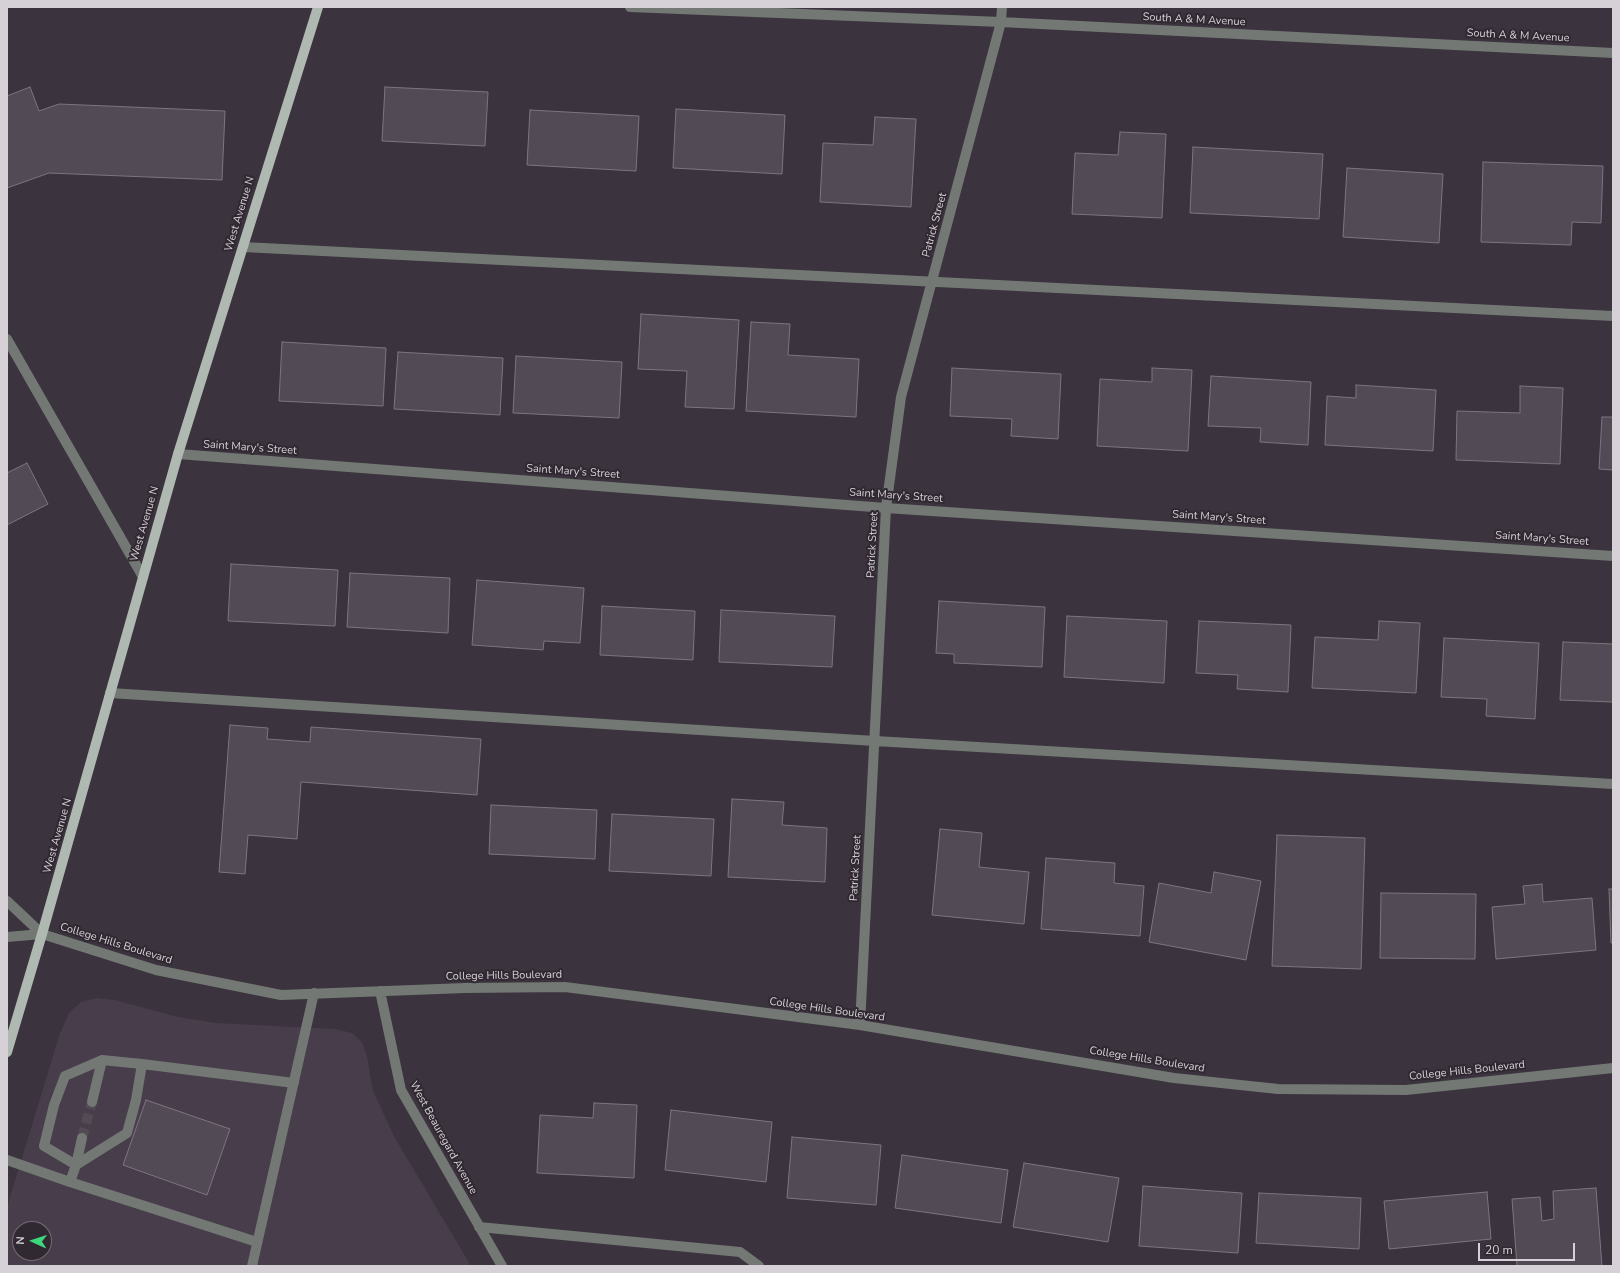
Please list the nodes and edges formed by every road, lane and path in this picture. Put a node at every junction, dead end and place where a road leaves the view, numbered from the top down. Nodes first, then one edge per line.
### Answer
1 (318, 7) edge
2 (630, 7) edge
3 (1002, 7) edge
4 (1001, 22) junction
5 (1613, 53) edge
6 (243, 247) junction
7 (932, 282) junction
8 (1613, 316) edge
9 (7, 339) edge
10 (178, 454) junction
11 (886, 508) junction
12 (1613, 556) edge
13 (143, 577) junction
14 (110, 693) junction
15 (875, 741) junction
16 (1613, 784) edge
17 (7, 901) edge
18 (42, 934) junction
19 (7, 937) edge
20 (380, 991) junction
21 (314, 993) junction
22 (860, 1025) junction
23 (7, 1052) edge
24 (102, 1060) junction
25 (142, 1064) junction
26 (1613, 1068) edge
27 (294, 1082) junction
28 (92, 1102) tunnel mouth
29 (82, 1138) tunnel mouth
30 (7, 1160) edge
31 (76, 1165) junction
32 (70, 1182) junction
33 (479, 1227) junction
34 (257, 1242) junction
35 (252, 1266) edge
36 (502, 1266) edge
37 (759, 1266) edge

1 - 6 main road, West Avenue N
2 - 4 street, South A & M Avenue
3 - 4 street, Patrick Street
4 - 5 street, South A & M Avenue
4 - 7 street, Patrick Street
6 - 7 street
6 - 10 main road, West Avenue N
7 - 8 street
7 - 11 street, Patrick Street
9 - 13 street
10 - 11 street, Saint Mary's Street
10 - 13 main road, West Avenue N
11 - 12 street, Saint Mary's Street
11 - 15 street, Patrick Street
13 - 14 main road, West Avenue N
14 - 15 street
14 - 18 main road, West Avenue N
15 - 16 street
15 - 22 street, Patrick Street
17 - 18 street
18 - 19 street
18 - 21 street, College Hills Boulevard
18 - 23 main road, West Avenue N
20 - 21 street, College Hills Boulevard
20 - 22 street, College Hills Boulevard
20 - 33 street, West Beauregard Avenue
21 - 27 street
22 - 26 street, College Hills Boulevard
24 - 25 street
24 - 28 street
24 - 31 street
25 - 27 street
25 - 31 street
27 - 34 street
29 - 31 street
30 - 32 street
31 - 32 street
32 - 34 street
33 - 36 street, West Beauregard Avenue
33 - 37 street
34 - 35 street

